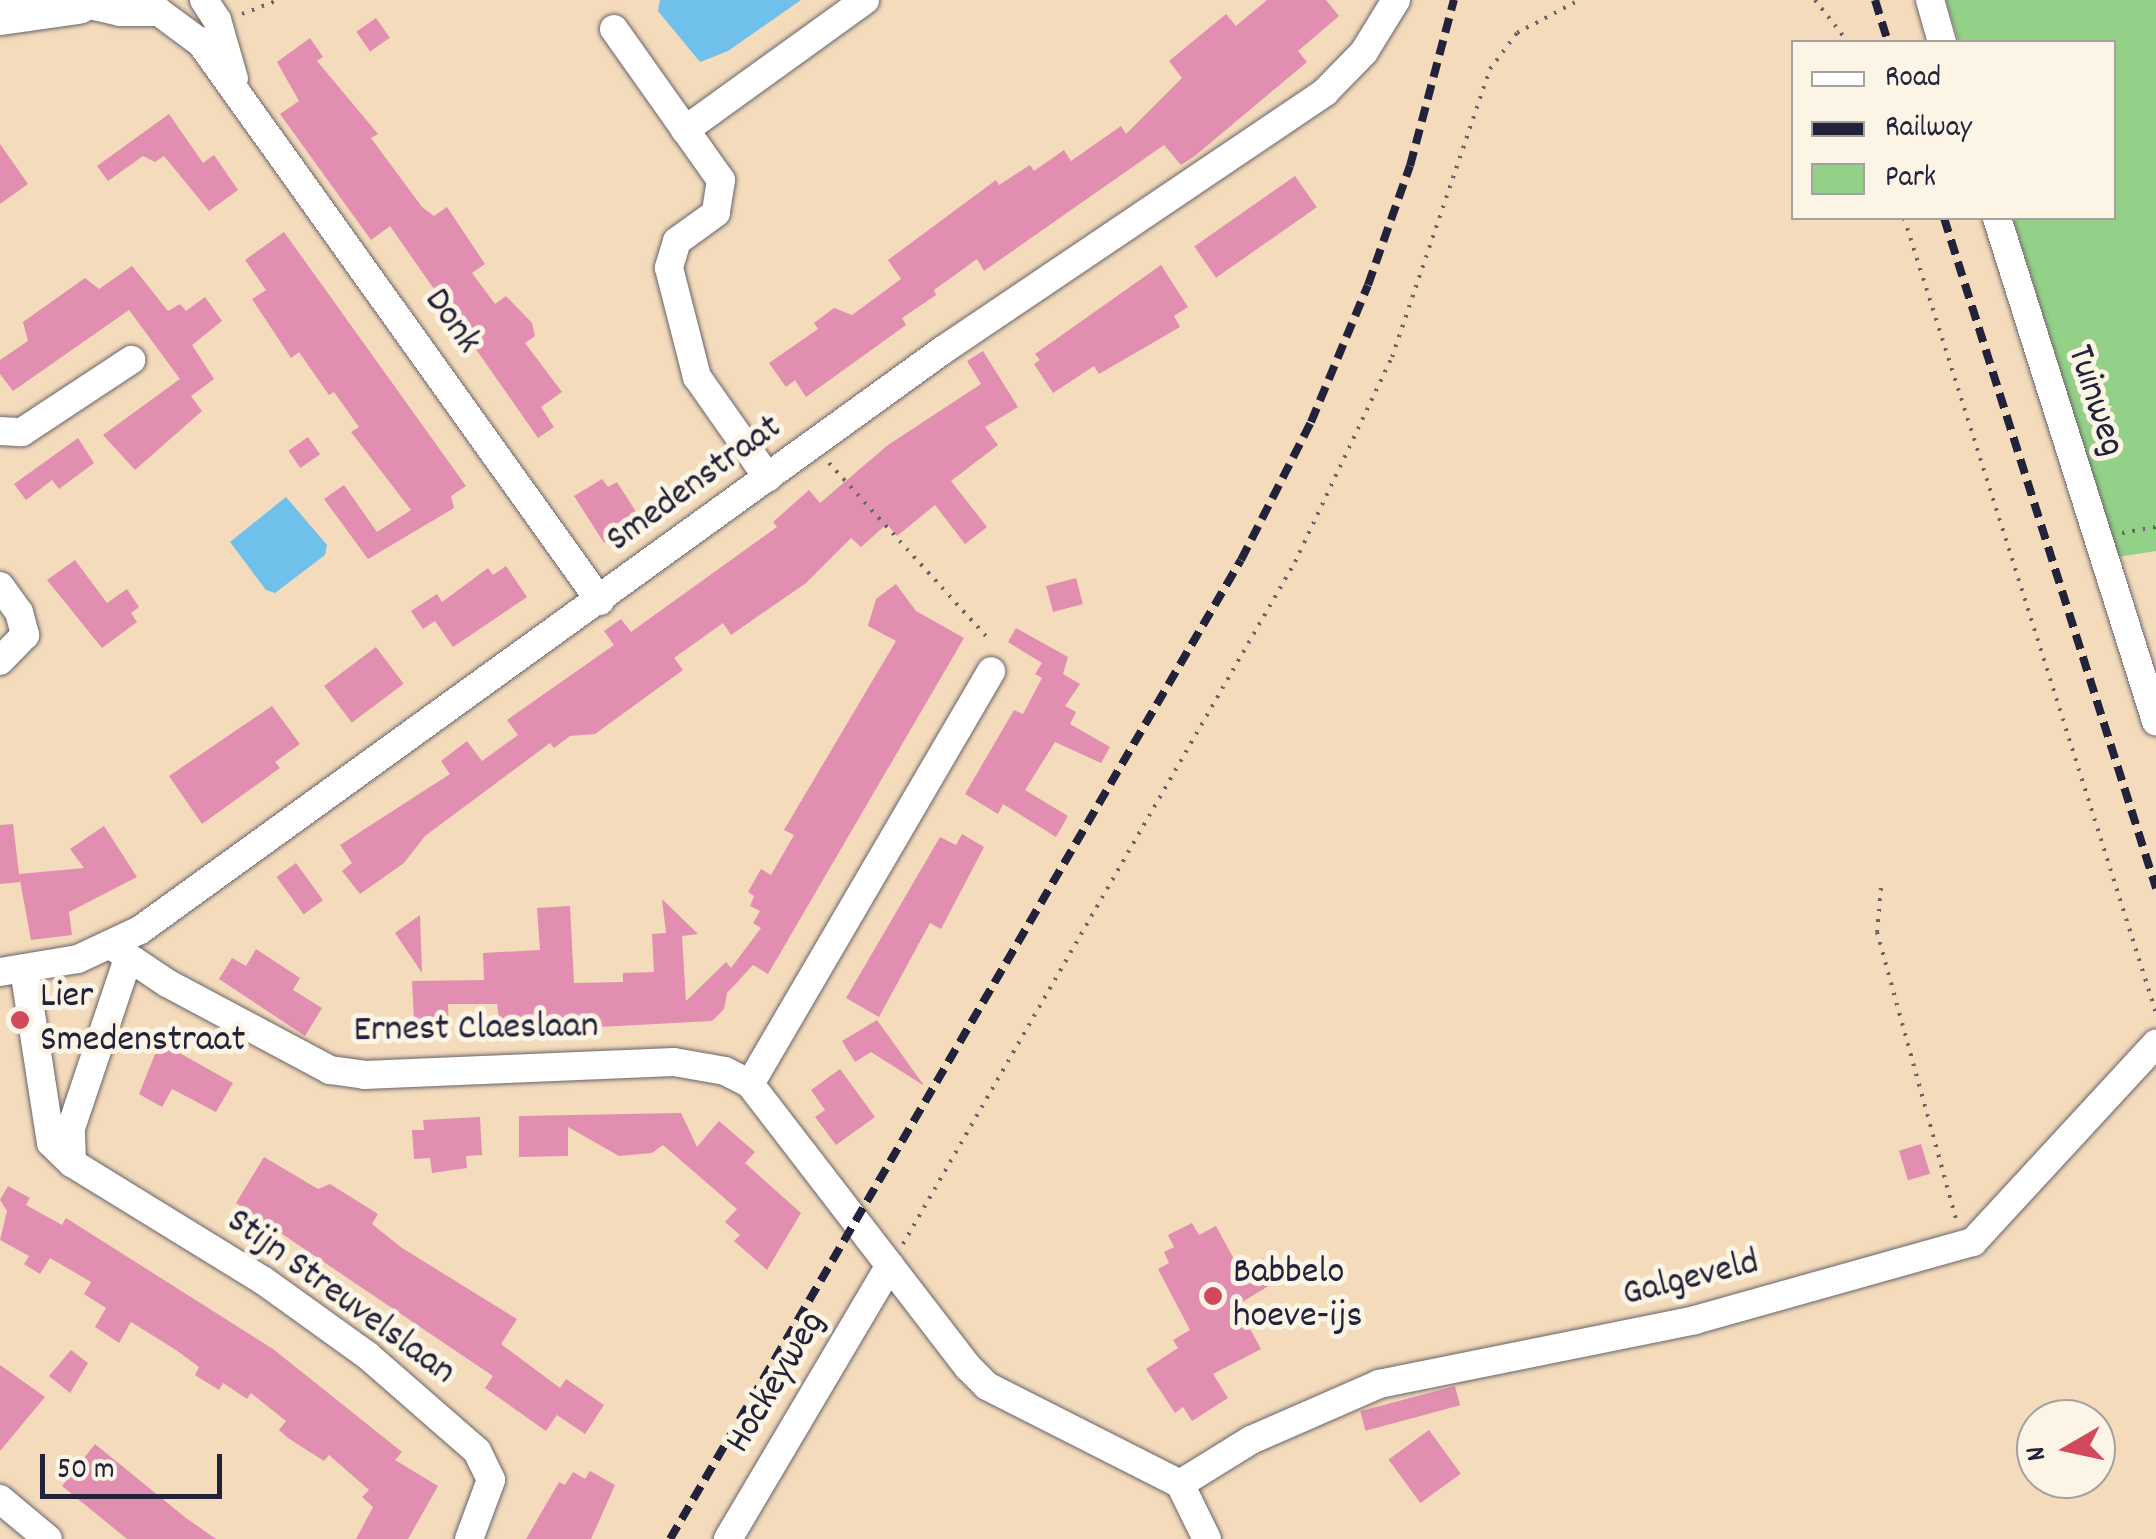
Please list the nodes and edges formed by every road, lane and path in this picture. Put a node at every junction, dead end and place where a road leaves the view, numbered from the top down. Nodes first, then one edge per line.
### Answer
1 (75, 0) edge
2 (279, 0) edge
3 (865, 0) edge
4 (1396, 0) edge
5 (1579, 0) edge
6 (1815, 0) edge
7 (1930, 2) edge
8 (217, 7) edge
9 (0, 11) edge
10 (614, 29) dead end
11 (1846, 40) edge
12 (1941, 40) edge
13 (236, 90) junction
14 (685, 130) junction
15 (1905, 220) edge
16 (1998, 220) edge
17 (131, 360) dead end
18 (0, 431) edge
19 (814, 446) junction
20 (768, 478) junction
21 (2156, 528) edge
22 (2098, 536) junction
23 (0, 586) edge
24 (600, 601) junction
25 (987, 636) dead end
26 (0, 661) edge
27 (991, 671) dead end
28 (2156, 721) edge
29 (1881, 888) dead end
30 (120, 952) junction
31 (12, 970) edge
32 (2156, 1013) edge
33 (2156, 1044) edge
34 (750, 1084) junction
35 (72, 1163) junction
36 (1964, 1246) junction
37 (890, 1265) junction
38 (1180, 1484) junction
39 (0, 1499) edge
40 (48, 1539) edge
41 (469, 1539) edge
42 (728, 1539) edge
43 (1207, 1539) edge

1 - 9 highway
1 - 13 street, Donk
2 - 8 path
3 - 14 street
4 - 19 street, Smedenstraat
5 - 37 path
6 - 11 path
7 - 12 street
8 - 13 street, Donk
10 - 14 street
13 - 24 street, Donk
14 - 20 street
15 - 32 path
16 - 22 street, Tuinweg
17 - 18 street
19 - 20 street, Smedenstraat
19 - 25 path
20 - 24 street, Smedenstraat
21 - 22 path
22 - 28 street, Tuinweg
23 - 26 street
24 - 30 street, Smedenstraat
27 - 34 street
29 - 36 path
30 - 31 street, Smedenstraat
30 - 34 street, Ernest Claeslaan
30 - 35 street
31 - 35 street, Stijn Streuvelslaan
33 - 36 street, Galgeveld
34 - 37 street
35 - 41 street, Stijn Streuvelslaan
36 - 38 street, Galgeveld
37 - 38 street
37 - 42 street, Hockeyweg
38 - 43 street
39 - 40 street

